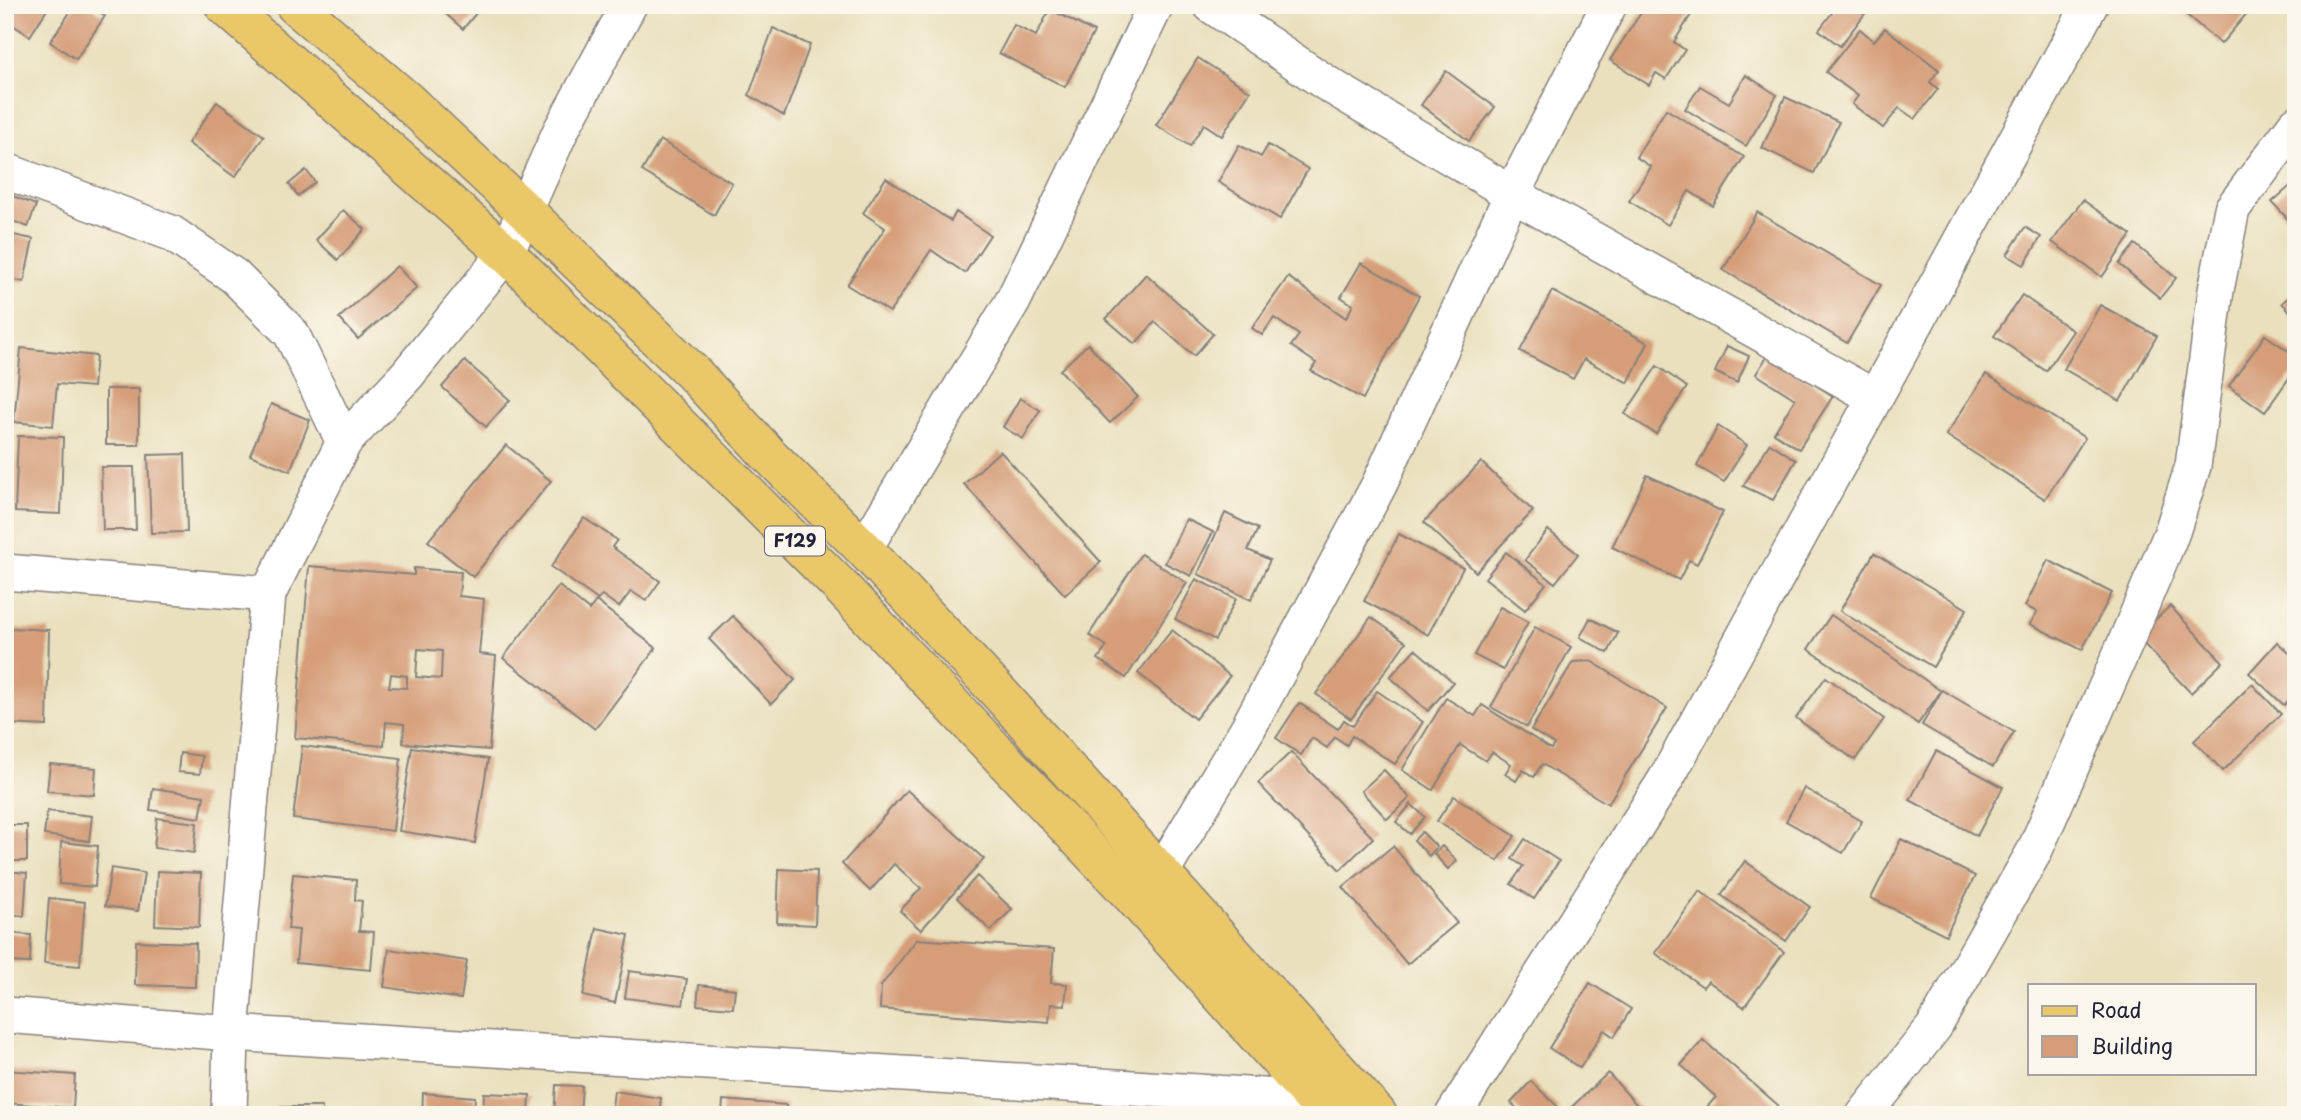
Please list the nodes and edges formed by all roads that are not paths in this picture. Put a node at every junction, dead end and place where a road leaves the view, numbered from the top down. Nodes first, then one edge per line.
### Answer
1 (224, 5) edge
2 (295, 5) edge
3 (629, 5) edge
4 (1156, 5) edge
5 (1211, 5) edge
6 (1609, 5) edge
7 (2090, 5) edge
8 (2296, 124) edge
9 (5, 173) edge
10 (1512, 194) junction
11 (525, 211) junction
12 (506, 253) junction
13 (1874, 397) junction
14 (344, 442) junction
15 (864, 550) junction
16 (5, 572) edge
17 (268, 594) junction
18 (1162, 872) junction
19 (5, 1015) edge
20 (231, 1033) junction
21 (1320, 1107) edge
22 (229, 1115) edge
23 (1378, 1115) edge
24 (1453, 1115) edge
25 (1864, 1115) edge

1 - 12 main road, F129
2 - 11 main road, F129
3 - 11 street
4 - 15 street
5 - 10 street
6 - 10 street
7 - 13 street
8 - 25 street
9 - 14 street
10 - 13 street
10 - 18 street
11 - 12 street
11 - 15 main road, F129
12 - 14 street
12 - 21 main road, F129
13 - 24 street
14 - 17 street
15 - 18 main road, F129
16 - 17 street
17 - 20 street
18 - 23 main road, F129
19 - 20 street
20 - 21 street
20 - 22 street

